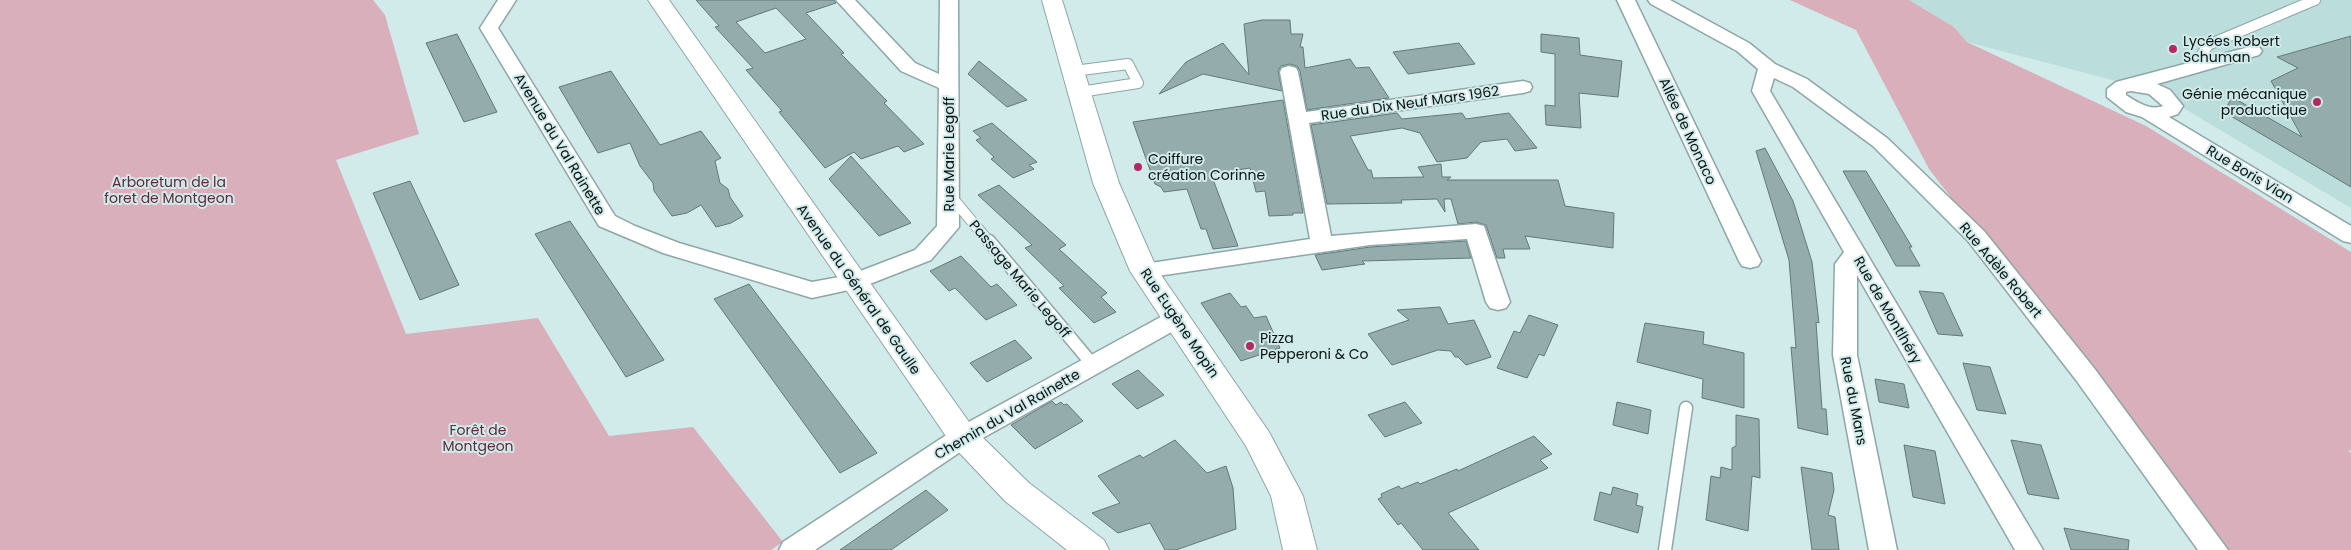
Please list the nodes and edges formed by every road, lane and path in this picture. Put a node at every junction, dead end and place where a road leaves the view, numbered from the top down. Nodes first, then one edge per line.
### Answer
1 (507, 0) edge
2 (658, 0) edge
3 (845, 0) edge
4 (949, 0) edge
5 (1052, 0) edge
6 (1626, 0) edge
7 (1657, 0) edge
8 (2315, 0) edge
9 (2252, 51) dead end
10 (2195, 66) junction
11 (1768, 68) junction
12 (1289, 72) dead end
13 (1077, 81) junction
14 (949, 85) junction
15 (1523, 87) dead end
16 (1298, 119) junction
17 (948, 192) junction
18 (2351, 236) edge
19 (1322, 244) junction
20 (1855, 252) junction
21 (1750, 261) dead end
22 (1144, 271) junction
23 (854, 282) junction
24 (1498, 302) dead end
25 (1176, 319) junction
26 (1093, 365) junction
27 (1686, 408) dead end
28 (963, 437) junction
29 (793, 550) edge
30 (1092, 550) edge
31 (1300, 550) edge
32 (1666, 550) edge
33 (1884, 550) edge
34 (2029, 550) edge
35 (2214, 550) edge

1 - 23 street, Avenue du Val Rainette
2 - 23 street, Avenue du Général de Gaulle
3 - 14 street
4 - 14 street, Rue Marie Legoff
5 - 13 street, Rue Eugène Mopin
6 - 21 street, Allée de Monaco
7 - 11 street, Rue Adèle Robert
8 - 10 lane
9 - 10 street
10 - 18 street, Rue Boris Vian
11 - 20 street, Rue de Montlhéry
11 - 35 street, Rue Adèle Robert
12 - 16 street
13 - 13 lane
13 - 22 street, Rue Eugène Mopin
14 - 17 street, Rue Marie Legoff
15 - 16 street, Rue du Dix Neuf Mars 1962
16 - 19 street
17 - 23 street, Rue Marie Legoff
17 - 26 lane, Passage Marie Legoff
19 - 22 street
19 - 24 street
20 - 33 street, Rue du Mans
20 - 34 street, Rue de Montlhéry
22 - 25 street, Rue Eugène Mopin
23 - 28 street, Avenue du Général de Gaulle
25 - 26 street, Chemin du Val Rainette
25 - 31 street, Rue Eugène Mopin
26 - 28 street, Chemin du Val Rainette
27 - 32 lane
28 - 29 street, Chemin du Val Rainette
28 - 30 street, Avenue du Général de Gaulle

